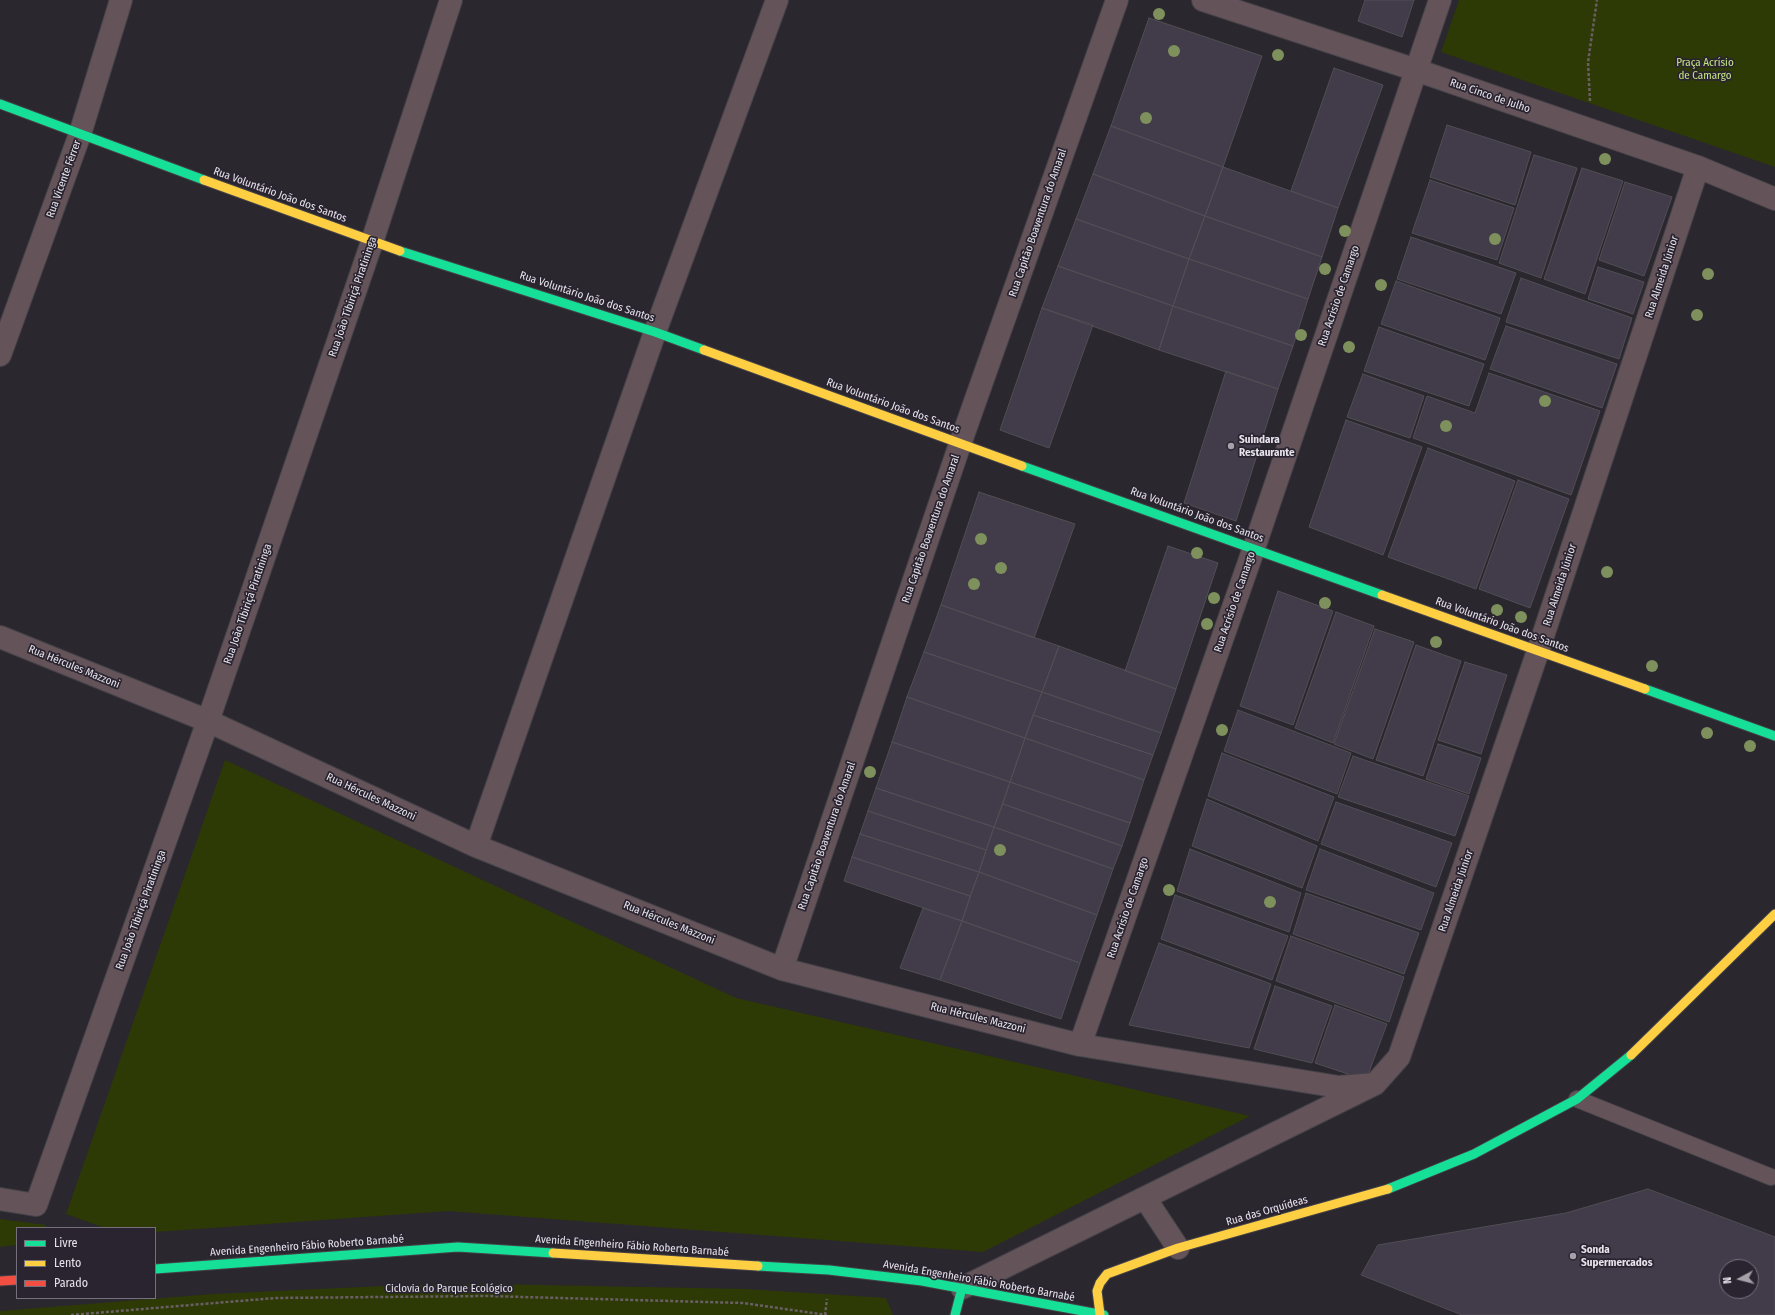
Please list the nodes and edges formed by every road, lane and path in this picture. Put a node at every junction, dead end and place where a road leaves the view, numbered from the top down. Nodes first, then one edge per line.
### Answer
1 (121, 0) edge
2 (451, 0) edge
3 (777, 0) edge
4 (1117, 0) edge
5 (1202, 0) edge
6 (1440, 0) edge
7 (1597, 0) edge
8 (1416, 70) junction
9 (0, 104) edge
10 (1591, 130) junction
11 (80, 134) junction
12 (1698, 167) junction
13 (1775, 199) edge
14 (372, 242) junction
15 (655, 332) junction
16 (0, 355) edge
17 (960, 444) junction
18 (1254, 548) junction
19 (0, 637) edge
20 (1538, 651) junction
21 (208, 721) junction
22 (1775, 736) edge
23 (476, 846) junction
24 (1775, 914) edge
25 (782, 968) junction
26 (1080, 1044) junction
27 (1374, 1084) junction
28 (1577, 1099) junction
29 (1771, 1177) dead end
30 (1145, 1198) junction
31 (0, 1199) edge
32 (1178, 1248) junction
33 (156, 1269) edge
34 (16, 1280) edge
35 (0, 1281) edge
36 (962, 1288) junction
37 (1065, 1307) junction
38 (1102, 1314) edge
39 (71, 1315) edge
40 (827, 1315) edge
41 (955, 1315) edge
42 (1047, 1315) edge

1 - 11 street, Rua Vicente Férrer
2 - 14 street, Rua João Tibiriçá Piratininga
3 - 15 street
4 - 17 street, Rua Capitão Boaventura do Amaral
5 - 8 street, Rua Cinco de Julho
6 - 8 street, Rua Acrísio de Camargo
7 - 10 path
8 - 10 street, Rua Cinco de Julho
8 - 18 street, Rua Acrísio de Camargo
9 - 11 street, Rua Voluntário João dos Santos
10 - 12 street, Rua Cinco de Julho
11 - 14 street, Rua Voluntário João dos Santos
11 - 16 street, Rua Vicente Férrer
12 - 13 street, Rua Cinco de Julho
12 - 20 street, Rua Almeida Júnior
14 - 15 street, Rua Voluntário João dos Santos
14 - 21 street, Rua João Tibiriçá Piratininga
15 - 17 street, Rua Voluntário João dos Santos
15 - 23 street
17 - 18 street, Rua Voluntário João dos Santos
17 - 25 street, Rua Capitão Boaventura do Amaral
18 - 20 street, Rua Voluntário João dos Santos
18 - 26 street, Rua Acrísio de Camargo
19 - 21 street, Rua Hércules Mazzoni
20 - 22 street, Rua Voluntário João dos Santos
20 - 27 street, Rua Almeida Júnior
21 - 23 street, Rua Hércules Mazzoni
21 - 31 street, Rua João Tibiriçá Piratininga
23 - 25 street, Rua Hércules Mazzoni
24 - 28 street, Rua das Orquídeas
25 - 26 street, Rua Hércules Mazzoni
26 - 27 street, Rua Hércules Mazzoni
27 - 30 street
28 - 29 lane
28 - 32 street, Rua das Orquídeas
30 - 32 street
30 - 36 street
32 - 38 street, Rua das Orquídeas
33 - 36 street, Avenida Engenheiro Fábio Roberto Barnabé
34 - 35 street
36 - 37 street, Avenida Engenheiro Fábio Roberto Barnabé
36 - 41 street
37 - 38 street, Avenida Engenheiro Fábio Roberto Barnabé
37 - 42 street
39 - 40 path, Ciclovia do Parque Ecológico

